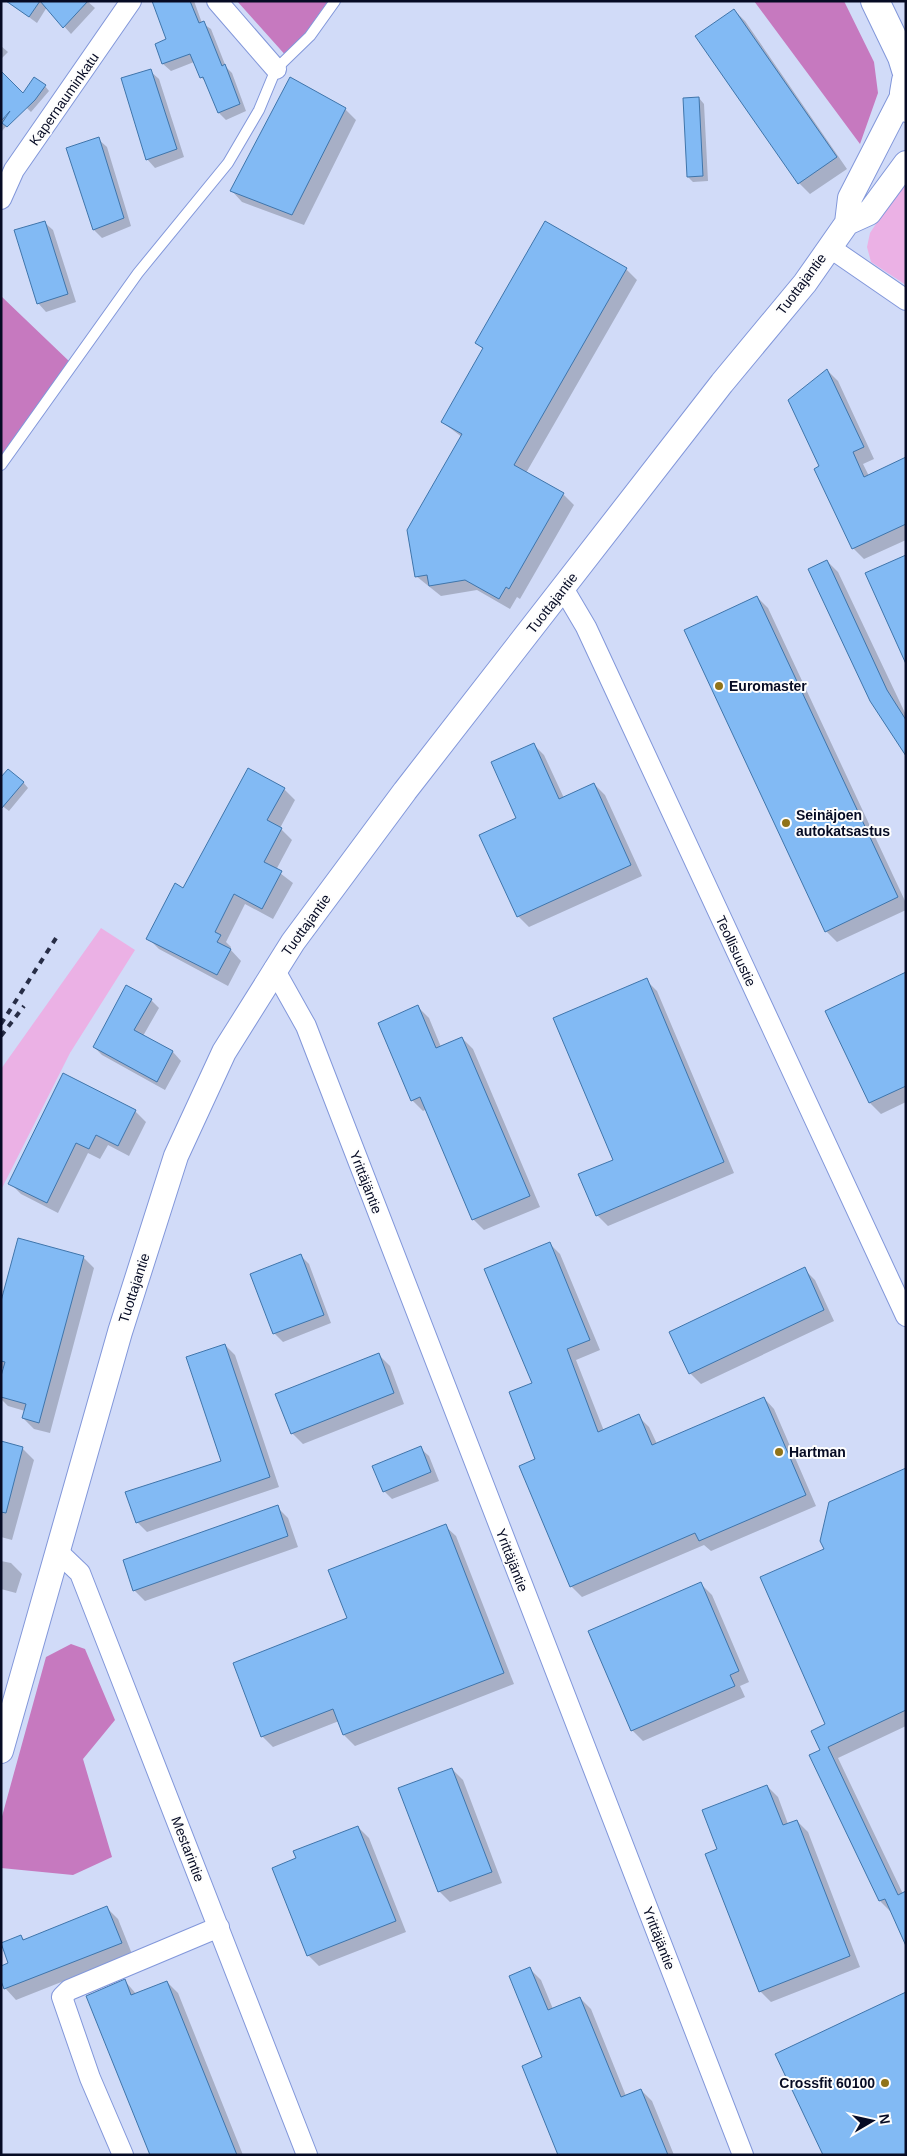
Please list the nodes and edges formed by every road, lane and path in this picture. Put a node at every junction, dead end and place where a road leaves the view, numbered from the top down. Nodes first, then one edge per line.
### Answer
1 (131, 1) edge
2 (217, 1) edge
3 (335, 1) edge
4 (875, 1) edge
5 (888, 1) edge
6 (906, 15) edge
7 (276, 69) junction
8 (905, 88) edge
9 (906, 163) edge
10 (1, 198) edge
11 (847, 223) junction
12 (829, 247) junction
13 (906, 300) edge
14 (1, 465) edge
15 (564, 588) junction
16 (274, 969) junction
17 (906, 1316) edge
18 (57, 1552) junction
19 (1, 1751) edge
20 (219, 1927) junction
21 (123, 2155) edge
22 (307, 2155) edge
23 (743, 2155) edge

1 - 10 street, Kapernauminkatu
2 - 7 street
3 - 7 lane
4 - 8 main road
5 - 6 main road
7 - 14 lane
8 - 11 street
9 - 11 street, Tuottajantie
11 - 12 street, Tuottajantie
12 - 13 street
12 - 15 street, Tuottajantie
15 - 16 street, Tuottajantie
15 - 17 street, Teollisuustie
16 - 18 street, Tuottajantie
16 - 23 street, Yrittäjäntie
18 - 19 street, Tuottajantie
18 - 20 street, Mestarintie
20 - 21 street
20 - 22 street, Mestarintie

